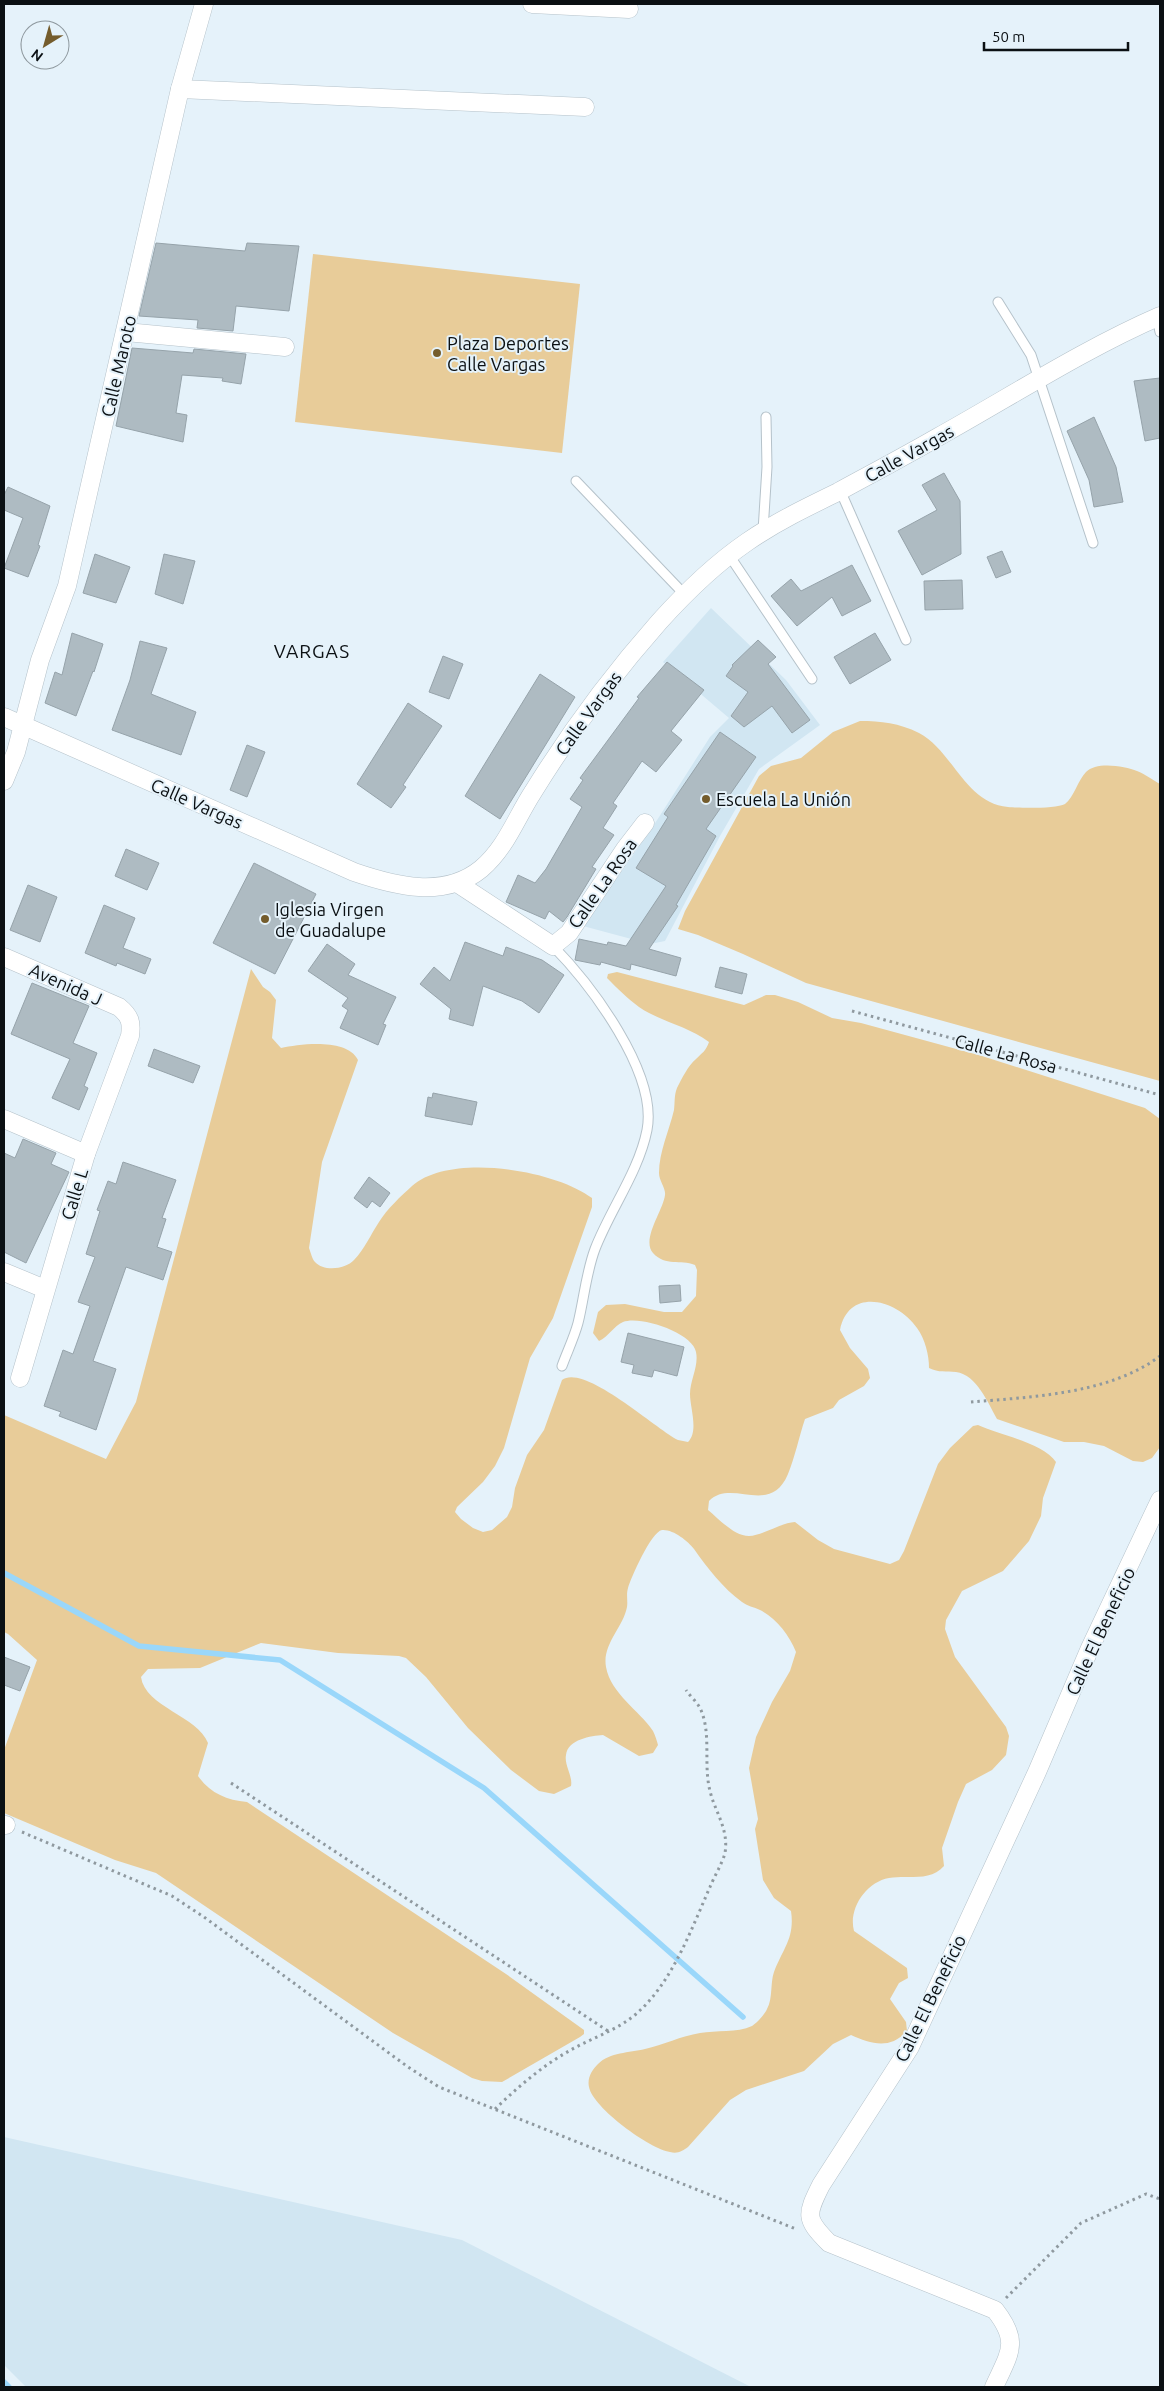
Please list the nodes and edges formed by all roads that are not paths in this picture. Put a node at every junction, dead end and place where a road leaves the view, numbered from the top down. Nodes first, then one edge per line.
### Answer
1 (204, 4) edge
2 (532, 4) edge
3 (630, 9) dead end
4 (180, 89) junction
5 (585, 107) dead end
6 (998, 302) dead end
7 (1159, 322) edge
8 (126, 332) junction
9 (285, 347) dead end
10 (1040, 380) junction
11 (766, 416) dead end
12 (576, 481) dead end
13 (840, 490) junction
14 (763, 532) junction
15 (1093, 543) dead end
16 (729, 555) junction
17 (685, 595) junction
18 (906, 640) dead end
19 (812, 679) dead end
20 (4, 717) edge
21 (22, 725) junction
22 (4, 781) edge
23 (645, 823) dead end
24 (457, 883) junction
25 (552, 946) junction
26 (4, 956) edge
27 (127, 1013) joint
28 (4, 1119) edge
29 (86, 1154) junction
30 (4, 1272) edge
31 (45, 1289) junction
32 (562, 1366) dead end
33 (20, 1378) dead end
34 (1160, 1500) edge
35 (994, 2387) edge

1 - 4 street, Calle Maroto
2 - 3 street
4 - 5 street
4 - 8 street, Calle Maroto
6 - 10 lane
7 - 10 street, Calle Vargas
8 - 9 street
8 - 21 street, Calle Maroto
10 - 13 street, Calle Vargas
10 - 15 lane
11 - 14 lane
12 - 17 lane
13 - 14 street, Calle Vargas
13 - 18 lane
14 - 16 street, Calle Vargas
16 - 17 street, Calle Vargas
16 - 19 lane
17 - 24 street, Calle Vargas
20 - 21 street, Calle Vargas
21 - 22 street, Calle Maroto
21 - 24 street, Calle Vargas
23 - 25 street, Calle La Rosa
24 - 25 street
25 - 32 lane
26 - 27 street, Avenida J
27 - 29 street, Calle L
28 - 29 street
29 - 31 street, Calle L
30 - 31 street
31 - 33 street, Calle L
34 - 35 street, Calle El Beneficio

